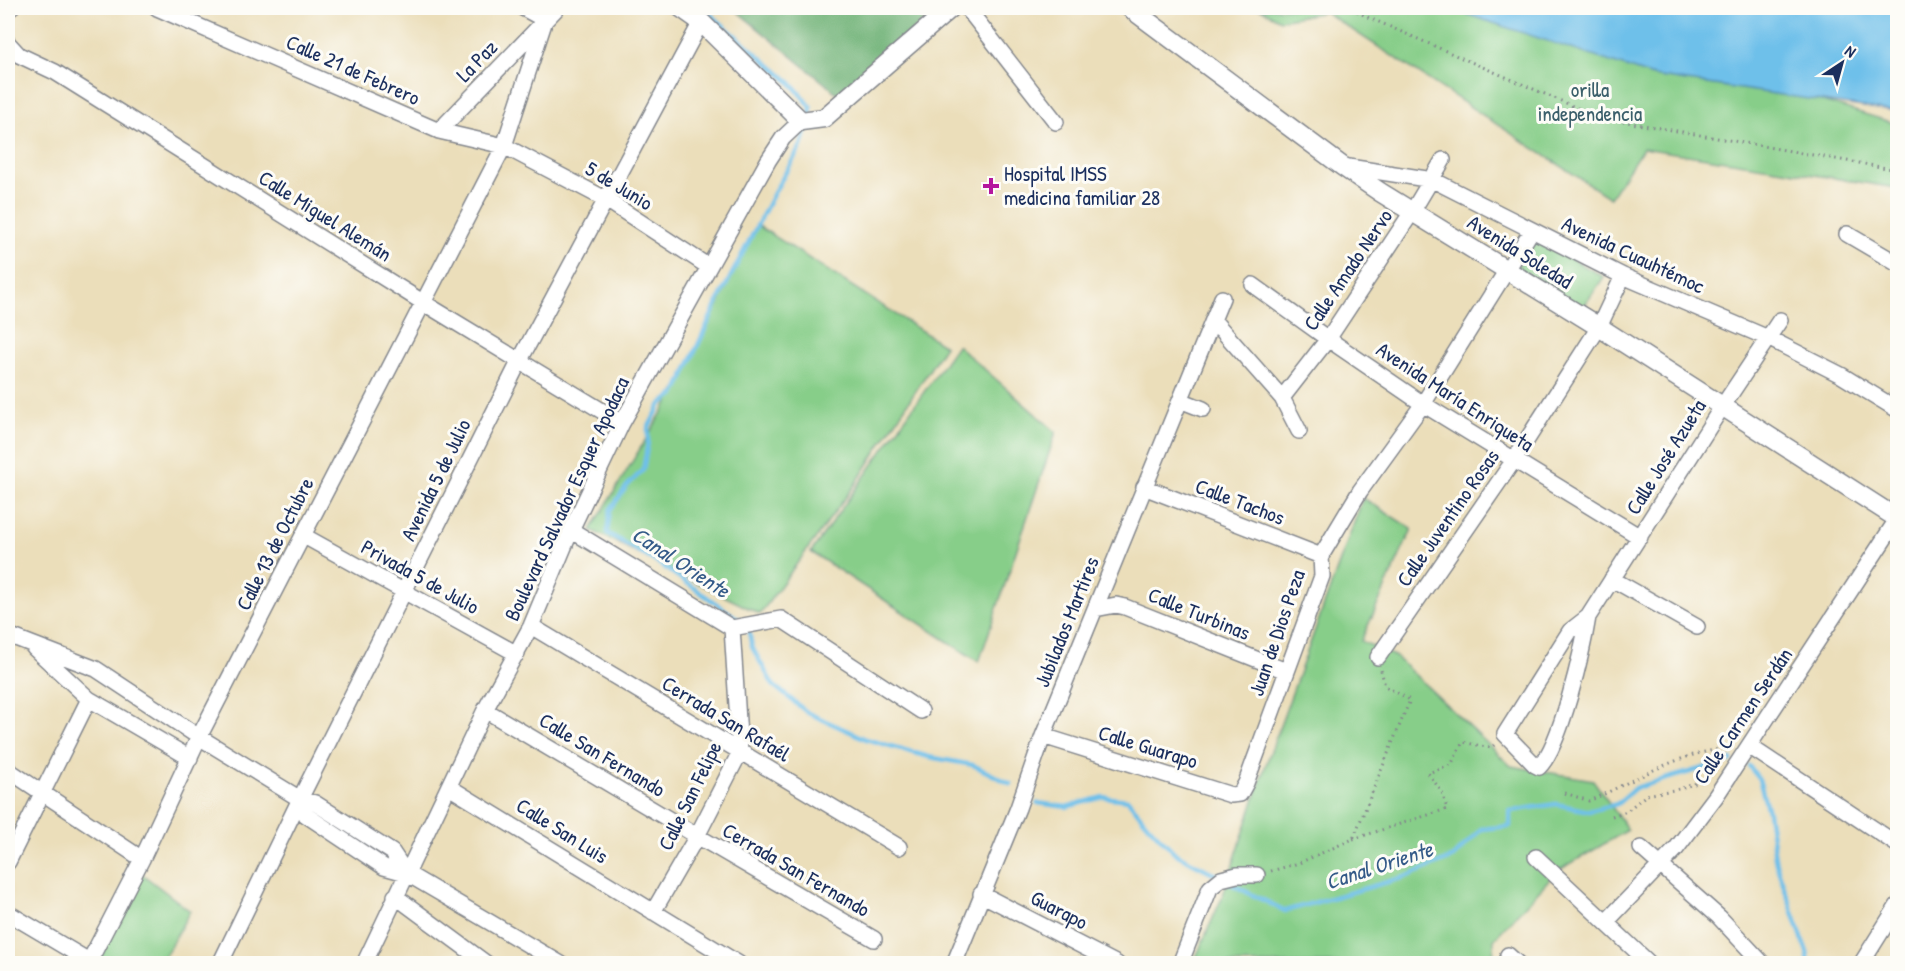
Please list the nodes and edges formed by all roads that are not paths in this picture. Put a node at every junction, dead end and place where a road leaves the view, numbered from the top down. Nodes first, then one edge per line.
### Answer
1 (157, 8) edge
2 (522, 8) edge
3 (557, 8) edge
4 (681, 8) edge
5 (951, 8) edge
6 (967, 8) edge
7 (1130, 8) edge
8 (545, 20) junction
9 (701, 22) junction
10 (8, 43) edge
11 (801, 121) junction
12 (1056, 122) dead end
13 (438, 131) junction
14 (504, 146) junction
15 (1443, 160) dead end
16 (1342, 166) junction
17 (1433, 180) junction
18 (605, 199) junction
19 (1413, 212) junction
20 (1532, 230) junction
21 (1848, 234) dead end
22 (1898, 264) edge
23 (709, 267) junction
24 (1505, 270) junction
25 (1623, 276) junction
26 (1253, 285) dead end
27 (1222, 298) dead end
28 (424, 303) junction
29 (1213, 320) junction
30 (1780, 320) dead end
31 (1599, 327) junction
32 (1768, 338) junction
33 (1328, 339) junction
34 (520, 360) junction
35 (1282, 398) junction
36 (1180, 400) junction
37 (1423, 404) junction
38 (1722, 407) junction
39 (1203, 409) dead end
40 (1898, 410) edge
41 (622, 423) junction
42 (1299, 431) dead end
43 (1514, 460) junction
44 (1144, 487) junction
45 (1897, 519) edge
46 (571, 530) junction
47 (304, 536) junction
48 (1640, 537) junction
49 (1321, 556) junction
50 (1612, 579) junction
51 (404, 592) junction
52 (1095, 609) junction
53 (1588, 617) junction
54 (531, 626) junction
55 (1697, 627) dead end
56 (732, 628) junction
57 (8, 635) edge
58 (27, 642) junction
59 (517, 654) junction
60 (1378, 657) road end
61 (1286, 671) junction
62 (89, 699) junction
63 (485, 710) junction
64 (921, 711) dead end
65 (199, 736) junction
66 (1043, 736) junction
67 (1749, 746) junction
68 (740, 752) junction
69 (190, 758) junction
70 (8, 770) edge
71 (449, 787) junction
72 (42, 792) junction
73 (1240, 794) joint
74 (300, 799) junction
75 (697, 836) junction
76 (1898, 845) edge
77 (899, 847) dead end
78 (1641, 848) dead end
79 (1536, 857) dead end
80 (142, 859) junction
81 (8, 862) edge
82 (1661, 865) junction
83 (406, 873) junction
84 (1257, 875) road end
85 (981, 894) junction
86 (395, 896) junction
87 (1898, 905) edge
88 (652, 912) junction
89 (8, 913) edge
90 (1606, 922) junction
91 (874, 939) dead end
92 (90, 962) edge
93 (220, 963) edge
94 (364, 963) edge
95 (487, 963) edge
96 (561, 963) edge
97 (739, 963) edge
98 (954, 963) edge
99 (1117, 963) edge
100 (1180, 963) edge
101 (1650, 963) edge
102 (1763, 963) edge
103 (1861, 963) edge

1 - 13 street, Calle 21 de Febrero
2 - 8 street
3 - 8 street, La Paz
4 - 9 main road
5 - 11 main road
6 - 12 street
7 - 16 main road, Avenida Soledad
8 - 13 street, La Paz
8 - 14 street, Calle 13 de Octubre
9 - 11 main road
9 - 18 street, Avenida 5 de Julio
10 - 28 street, Calle Miguel Alemán
11 - 23 street, Boulevard Salvador Esquer Apodaca
13 - 14 street, Calle 21 de Febrero
14 - 18 street, 5 de Junio
14 - 28 street, Calle 13 de Octubre
15 - 17 street, Calle Amado Nervo
16 - 17 street, Avenida Cuauhtémoc
16 - 19 main road, Avenida Soledad
17 - 19 street, Calle Amado Nervo
17 - 20 street, Avenida Cuauhtémoc
18 - 23 street, 5 de Junio
18 - 34 street, Avenida 5 de Julio
19 - 24 main road, Avenida Soledad
19 - 33 street, Calle Amado Nervo
20 - 24 street, Juan de Dios Peza
20 - 25 street, Avenida Cuauhtémoc
21 - 22 street
23 - 41 street, Boulevard Salvador Esquer Apodaca
24 - 31 main road, Avenida Soledad
24 - 37 street, Juan de Dios Peza
25 - 31 street, Calle Juventino Rosas
25 - 32 street, Avenida Cuauhtémoc
26 - 33 street, Avenida María Enriqueta
27 - 29 street, Jubilados Martires
28 - 34 street, Calle Miguel Alemán
28 - 47 street, Calle 13 de Octubre
29 - 35 street
29 - 36 street, Jubilados Martires
30 - 32 street, Calle José Azueta
31 - 38 main road, Avenida Soledad
31 - 43 street, Calle Juventino Rosas
32 - 38 street, Calle José Azueta
32 - 40 street, Avenida Cuauhtémoc
33 - 35 street, Calle Amado Nervo
33 - 37 street, Avenida María Enriqueta
34 - 41 street, Calle Miguel Alemán
34 - 51 street, Avenida 5 de Julio
35 - 42 street
36 - 39 street
36 - 44 street, Jubilados Martires
37 - 43 street, Avenida María Enriqueta
37 - 49 street, Juan de Dios Peza
38 - 45 main road, Avenida Soledad
38 - 48 street, Calle José Azueta
41 - 46 street, Boulevard Salvador Esquer Apodaca
43 - 48 street, Avenida María Enriqueta
43 - 60 street, Calle Juventino Rosas
44 - 49 street, Calle Tachos
44 - 52 street, Jubilados Martires
45 - 67 street, Calle Carmen Serdán
46 - 54 street, Boulevard Salvador Esquer Apodaca
46 - 56 street
47 - 51 street, Privada 5 de Julio
47 - 65 street, Calle 13 de Octubre
48 - 50 street, Calle José Azueta
49 - 61 street, Juan de Dios Peza
50 - 53 street, Calle José Azueta
50 - 55 street
51 - 59 street, Privada 5 de Julio
51 - 74 street, Avenida 5 de Julio
52 - 61 street, Calle Turbinas
52 - 66 street, Jubilados Martires
53 - 53 street, Calle José Azueta
54 - 59 street, Boulevard Salvador Esquer Apodaca
54 - 68 street, Cerrada San Rafaél
56 - 64 street
56 - 68 street, Calle San Felipe
57 - 58 street
58 - 62 street
58 - 65 street
59 - 63 street, Boulevard Salvador Esquer Apodaca
61 - 73 street, Juan de Dios Peza
62 - 69 street
62 - 72 street
63 - 71 street, Boulevard Salvador Esquer Apodaca
63 - 75 street, Calle San Fernando
65 - 69 street, Calle 13 de Octubre
65 - 74 street
66 - 73 street, Calle Guarapo
66 - 85 street, Jubilados Martires
67 - 76 street
67 - 82 street, Calle Carmen Serdán
68 - 75 street, Calle San Felipe
68 - 77 street, Cerrada San Rafaél
69 - 80 street, Calle 13 de Octubre
70 - 72 street
71 - 83 street, Boulevard Salvador Esquer Apodaca
71 - 88 street, Calle San Luis
72 - 80 street
72 - 81 street
74 - 83 street
74 - 93 street, Avenida 5 de Julio
75 - 88 street, Calle San Felipe
75 - 91 street, Cerrada San Fernando
78 - 82 street
79 - 90 street
80 - 92 street, Calle 13 de Octubre
82 - 90 street, Calle Carmen Serdán
82 - 102 street
83 - 86 street, Boulevard Salvador Esquer Apodaca
83 - 96 street
84 - 100 street
85 - 98 street, Jubilados Martires
85 - 99 street, Guarapo
86 - 94 street, Boulevard Salvador Esquer Apodaca
86 - 95 street
87 - 103 street
88 - 97 street, Calle San Luis
89 - 92 street
90 - 101 street

